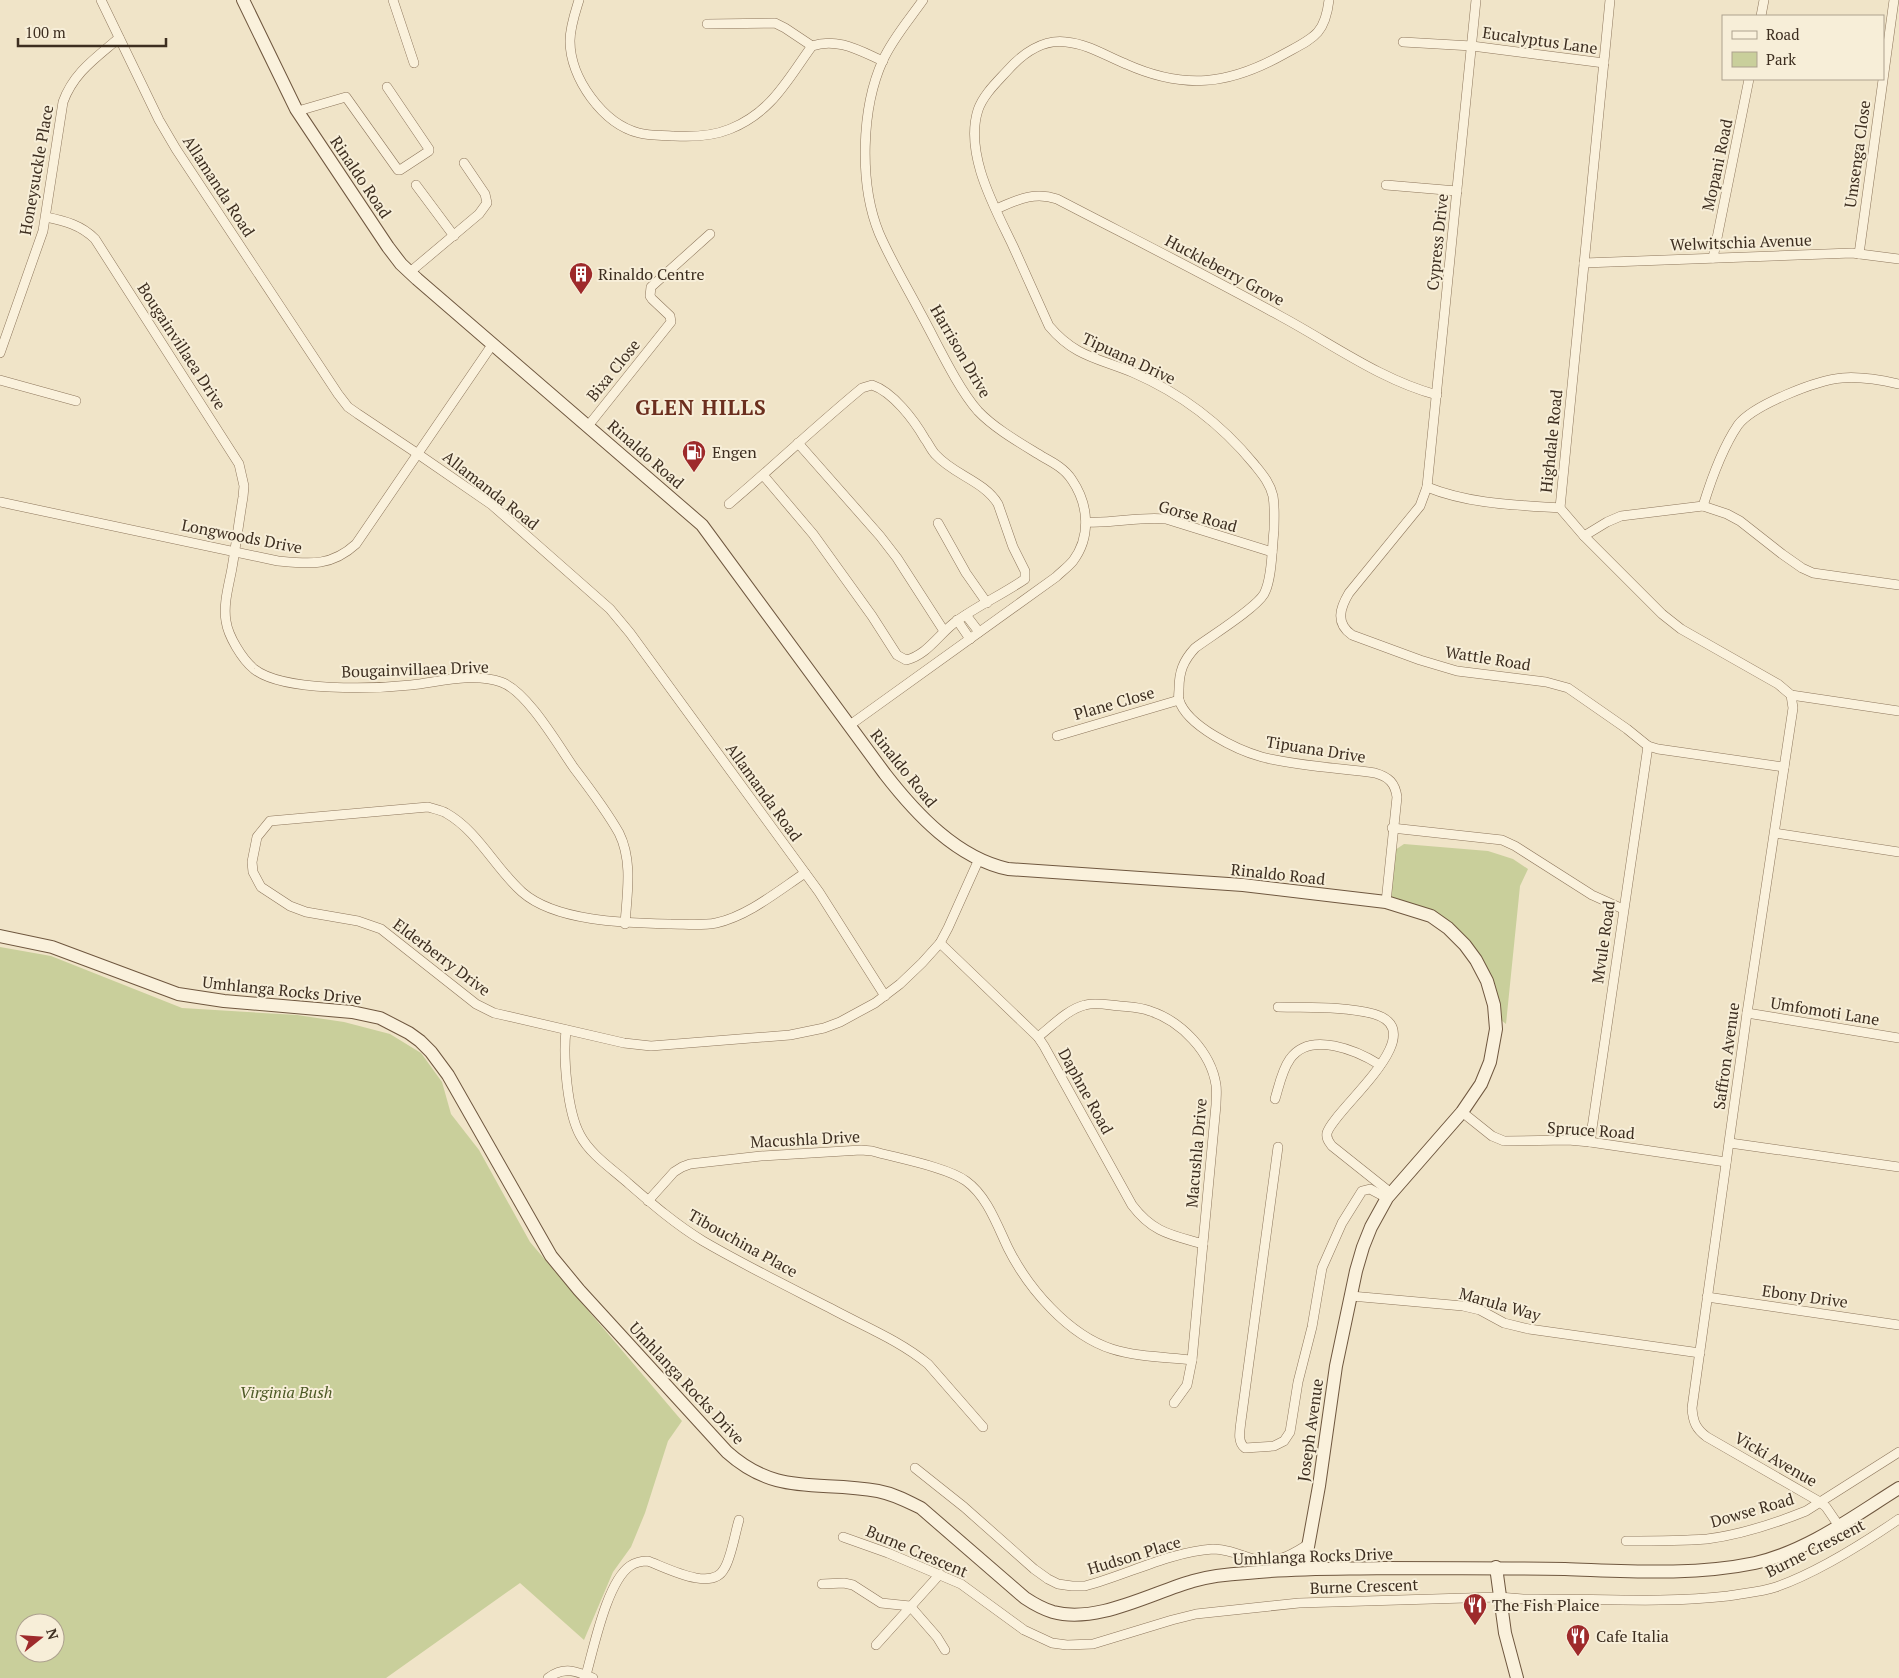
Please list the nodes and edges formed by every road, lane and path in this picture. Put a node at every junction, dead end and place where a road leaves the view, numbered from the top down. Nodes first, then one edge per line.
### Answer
1 (101, 0) edge
2 (243, 0) edge
3 (393, 0) edge
4 (579, 0) edge
5 (923, 0) edge
6 (1329, 0) edge
7 (1476, 0) edge
8 (1610, 0) edge
9 (1764, 0) edge
10 (1894, 0) edge
11 (1761, 15) edge
12 (707, 24) dead end
13 (119, 38) junction
14 (1403, 42) dead end
15 (812, 46) junction
16 (1472, 46) junction
17 (883, 60) junction
18 (414, 63) dead end
19 (1604, 64) junction
20 (1884, 71) edge
21 (1749, 80) edge
22 (1883, 80) edge
23 (387, 87) dead end
24 (298, 111) junction
25 (464, 163) dead end
26 (416, 185) dead end
27 (1386, 185) dead end
28 (1457, 191) junction
29 (996, 209) junction
30 (46, 217) junction
31 (710, 234) dead end
32 (454, 236) junction
33 (1858, 254) junction
34 (1713, 258) junction
35 (1899, 259) edge
36 (1584, 263) junction
37 (410, 272) junction
38 (492, 345) junction
39 (0, 353) edge
40 (0, 380) edge
41 (1899, 384) edge
42 (1437, 395) junction
43 (76, 401) dead end
44 (588, 426) junction
45 (798, 443) junction
46 (418, 454) junction
47 (763, 476) junction
48 (1427, 486) junction
49 (0, 502) edge
50 (729, 504) dead end
51 (1704, 506) junction
52 (1560, 508) junction
53 (1086, 522) junction
54 (938, 523) dead end
55 (1584, 536) junction
56 (235, 551) junction
57 (1272, 552) junction
58 (1899, 585) edge
59 (987, 603) junction
60 (966, 615) junction
61 (958, 620) junction
62 (944, 631) junction
63 (979, 632) junction
64 (970, 639) junction
65 (1791, 695) junction
66 (1179, 700) junction
67 (1899, 711) edge
68 (850, 725) junction
69 (1057, 736) dead end
70 (1648, 746) junction
71 (1784, 767) junction
72 (1392, 828) junction
73 (1775, 833) junction
74 (1899, 852) edge
75 (979, 859) junction
76 (805, 873) junction
77 (1386, 902) junction
78 (1623, 909) junction
79 (626, 924) junction
80 (0, 936) edge
81 (940, 943) junction
82 (885, 996) junction
83 (1278, 1007) dead end
84 (1747, 1013) junction
85 (566, 1030) junction
86 (1038, 1037) junction
87 (1899, 1038) edge
88 (1380, 1065) junction
89 (1275, 1099) dead end
90 (1462, 1112) junction
91 (1590, 1142) junction
92 (1730, 1143) junction
93 (1278, 1146) dead end
94 (1726, 1162) junction
95 (1899, 1167) edge
96 (1389, 1195) junction
97 (648, 1201) junction
98 (1203, 1244) junction
99 (1351, 1296) junction
100 (1707, 1297) junction
101 (1899, 1325) edge
102 (1700, 1353) junction
103 (1192, 1360) junction
104 (1174, 1403) dead end
105 (1694, 1422) joint
106 (983, 1428) dead end
107 (1899, 1452) edge
108 (916, 1468) dead end
109 (1899, 1488) edge
110 (1820, 1502) junction
111 (1899, 1519) edge
112 (739, 1520) dead end
113 (1839, 1526) junction
114 (843, 1537) dead end
115 (1626, 1541) dead end
116 (1307, 1545) junction
117 (1496, 1568) junction
118 (1304, 1569) junction
119 (940, 1574) junction
120 (822, 1584) dead end
121 (1499, 1597) junction
122 (910, 1606) junction
123 (876, 1645) dead end
124 (945, 1650) dead end
125 (590, 1677) edge
126 (548, 1678) edge
127 (1517, 1678) edge

1 - 13 street, Allamanda Road
2 - 24 street, Rinaldo Road
3 - 18 street
4 - 15 street
5 - 17 street, Harrison Drive
6 - 29 street, Tipuana Drive
7 - 16 street, Cypress Drive
8 - 19 street, Highdale Road
9 - 11 street
10 - 20 street, Umsenga Close
12 - 15 street
13 - 30 street, Honeysuckle Place
13 - 46 street, Allamanda Road
14 - 16 street, Eucalyptus Lane
15 - 17 street
16 - 19 street, Eucalyptus Lane
16 - 28 street, Cypress Drive
17 - 53 street, Harrison Drive
19 - 36 street, Highdale Road
21 - 34 street, Mopani Road
22 - 33 street, Umsenga Close
23 - 24 street
24 - 37 street, Rinaldo Road
25 - 32 street
26 - 32 street
27 - 28 street
28 - 42 street, Cypress Drive
29 - 42 street, Huckleberry Grove
29 - 57 street, Tipuana Drive
30 - 39 street, Honeysuckle Place
30 - 56 street, Bougainvillaea Drive
31 - 44 street, Bixa Close
32 - 37 street
33 - 34 street, Welwitschia Avenue
33 - 35 street, Welwitschia Avenue
34 - 36 street, Welwitschia Avenue
36 - 52 street, Highdale Road
37 - 38 street, Rinaldo Road
38 - 44 street, Rinaldo Road
38 - 46 street, Longwoods Drive
40 - 43 street
41 - 51 street
42 - 48 street, Cypress Drive
44 - 68 street, Rinaldo Road
45 - 47 street
45 - 59 street
45 - 62 street
46 - 56 street, Longwoods Drive
46 - 76 street, Allamanda Road
47 - 50 street
47 - 62 street
48 - 52 street
48 - 70 street, Wattle Road
49 - 56 street, Longwoods Drive
51 - 55 street
51 - 58 street
52 - 55 street, Highdale Road
53 - 57 street, Gorse Road
53 - 63 street, Harrison Drive
54 - 59 street
55 - 65 street, Highdale Road
56 - 79 street, Bougainvillaea Drive
57 - 66 street, Tipuana Drive
59 - 60 street
60 - 61 street
60 - 63 street
61 - 62 street
61 - 64 street
63 - 64 street, Harrison Drive
64 - 68 street, Harrison Drive
65 - 67 street, Highdale Road
65 - 71 street, Saffron Avenue
66 - 69 street, Plane Close
66 - 72 street, Tipuana Drive
68 - 75 street, Rinaldo Road
70 - 71 street, Wattle Road
70 - 78 street, Mvule Road
71 - 73 street, Saffron Avenue
72 - 77 street, Tipuana Drive
72 - 78 street
73 - 74 street
73 - 84 street, Saffron Avenue
75 - 77 street, Rinaldo Road
75 - 81 street, Elderberry Drive
76 - 79 street, Elderberry Drive
76 - 82 street, Allamanda Road
77 - 90 street, Rinaldo Road
78 - 91 street, Mvule Road
79 - 85 street, Elderberry Drive
80 - 118 street, Umhlanga Rocks Drive
81 - 82 street, Elderberry Drive
81 - 86 street, Daphne Road
82 - 85 street, Elderberry Drive
83 - 88 street
84 - 87 street, Umfomoti Lane
84 - 92 street, Saffron Avenue
85 - 97 street, Tibouchina Place
86 - 98 street, Daphne Road
86 - 98 street, Macushla Drive
88 - 89 street
88 - 96 street
90 - 91 street, Spruce Road
90 - 96 street, Rinaldo Road
91 - 94 street, Spruce Road
92 - 94 street, Saffron Avenue
92 - 95 street
93 - 96 street
94 - 100 street, Saffron Avenue
96 - 99 street, Rinaldo Road
97 - 103 street, Macushla Drive
97 - 106 street, Tibouchina Place
98 - 103 street, Macushla Drive
99 - 102 street, Marula Way
99 - 116 street, Joseph Avenue
100 - 101 street, Ebony Drive
100 - 102 street, Saffron Avenue
102 - 105 street, Saffron Avenue
103 - 104 street, Macushla Drive
105 - 110 street, Vicki Avenue
107 - 110 street, Dowse Road
108 - 116 street, Hudson Place
109 - 113 street, Umhlanga Rocks Drive
110 - 113 street, Vicki Avenue
110 - 115 street, Dowse Road
111 - 121 street, Burne Crescent
112 - 125 street
113 - 117 street, Umhlanga Rocks Drive
114 - 119 street, Burne Crescent
116 - 118 street, Joseph Avenue
117 - 118 street, Umhlanga Rocks Drive
117 - 121 street
119 - 121 street, Burne Crescent
119 - 122 street
120 - 122 street
121 - 127 street
122 - 123 street
122 - 124 street
125 - 126 street

